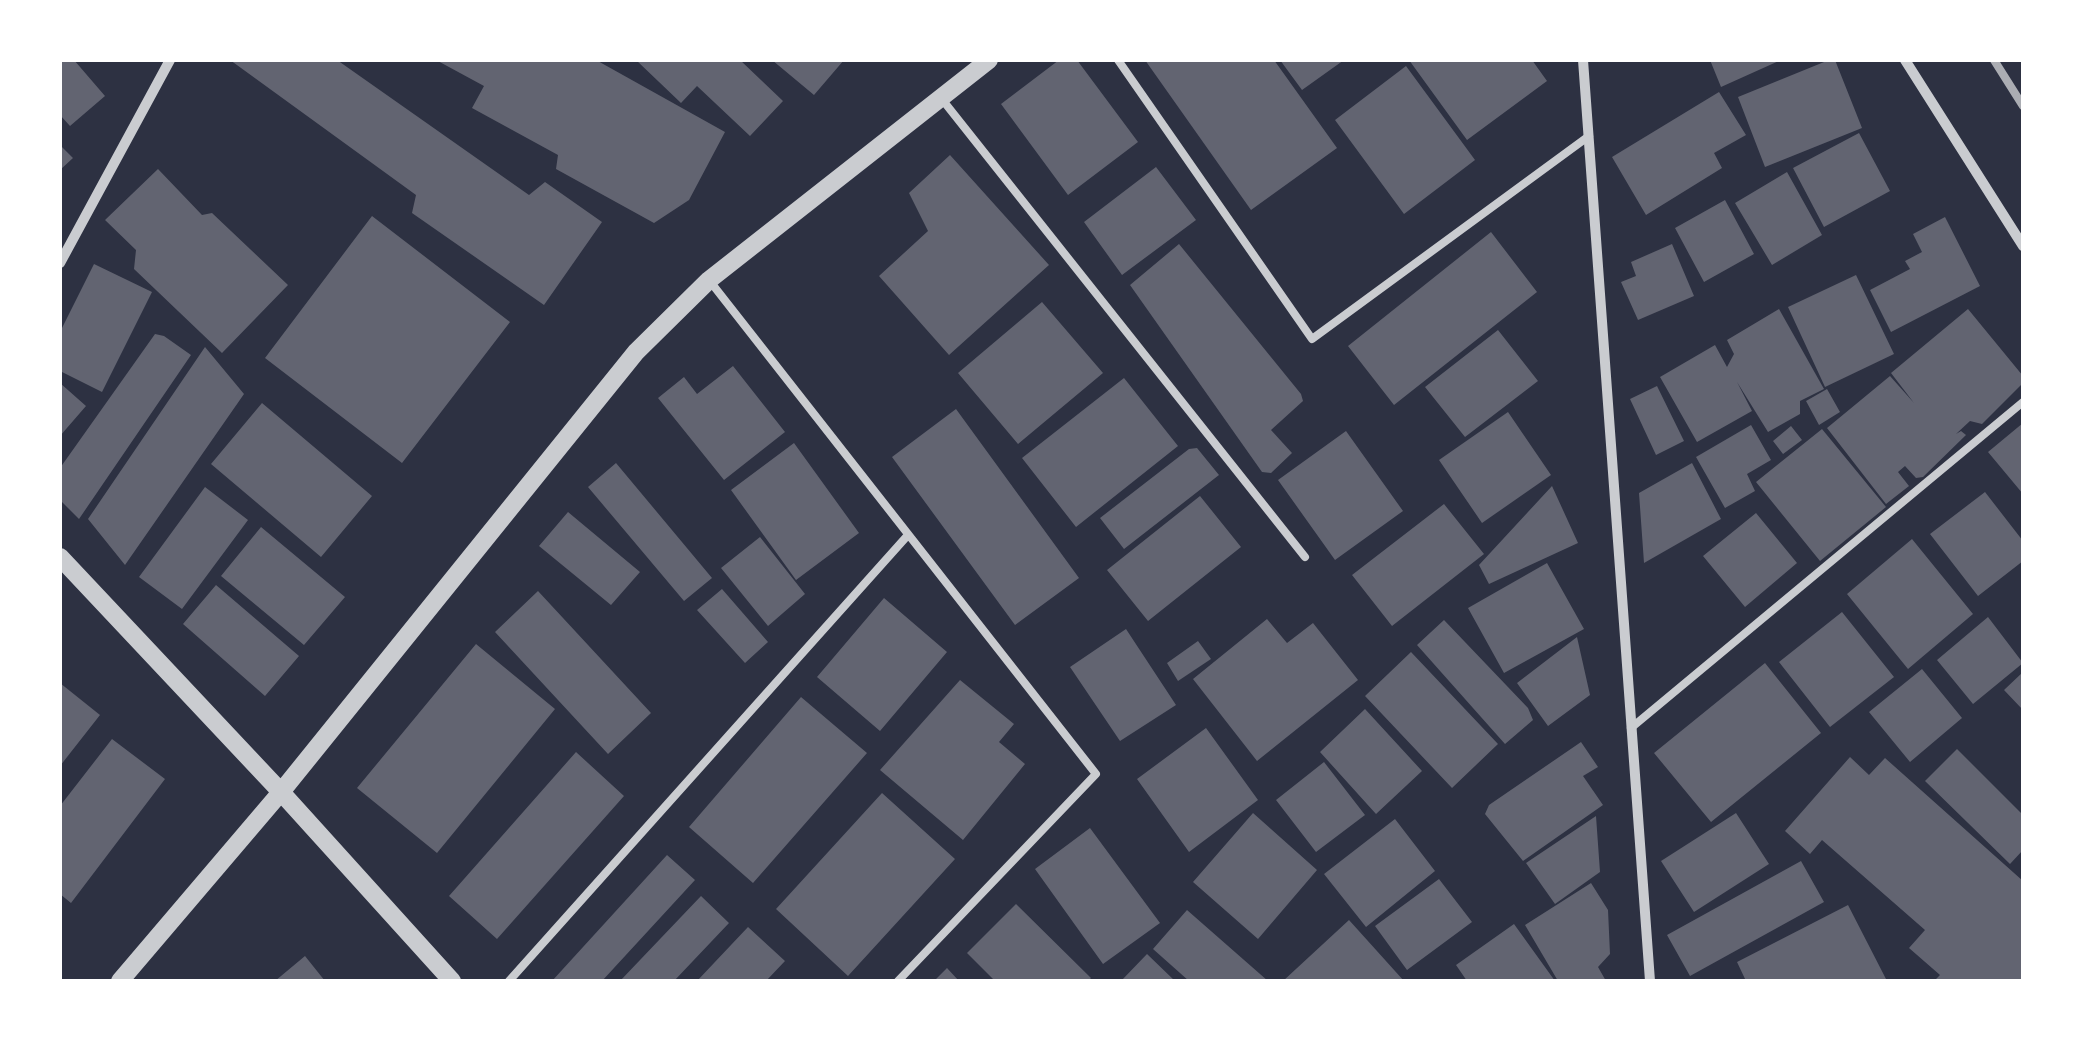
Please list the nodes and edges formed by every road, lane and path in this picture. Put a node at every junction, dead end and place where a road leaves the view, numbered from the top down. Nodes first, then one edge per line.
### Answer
1 (170, 60) edge
2 (989, 60) edge
3 (1118, 60) edge
4 (1584, 60) edge
5 (1905, 60) edge
6 (940, 98) junction
7 (1589, 136) junction
8 (2023, 246) edge
9 (60, 263) edge
10 (708, 280) junction
11 (2023, 402) edge
12 (908, 535) junction
13 (60, 557) edge
14 (1305, 557) dead end
15 (1632, 728) junction
16 (281, 792) junction
17 (120, 981) edge
18 (452, 981) edge
19 (510, 981) edge
20 (898, 981) edge
21 (1650, 981) edge

1 - 9 street
2 - 6 street
3 - 7 lane
4 - 7 street
5 - 8 street
6 - 10 street
6 - 14 lane
7 - 15 street
10 - 12 lane
10 - 16 street
11 - 15 lane
12 - 19 lane
12 - 20 lane
13 - 16 street
15 - 21 street
16 - 17 street
16 - 18 street

